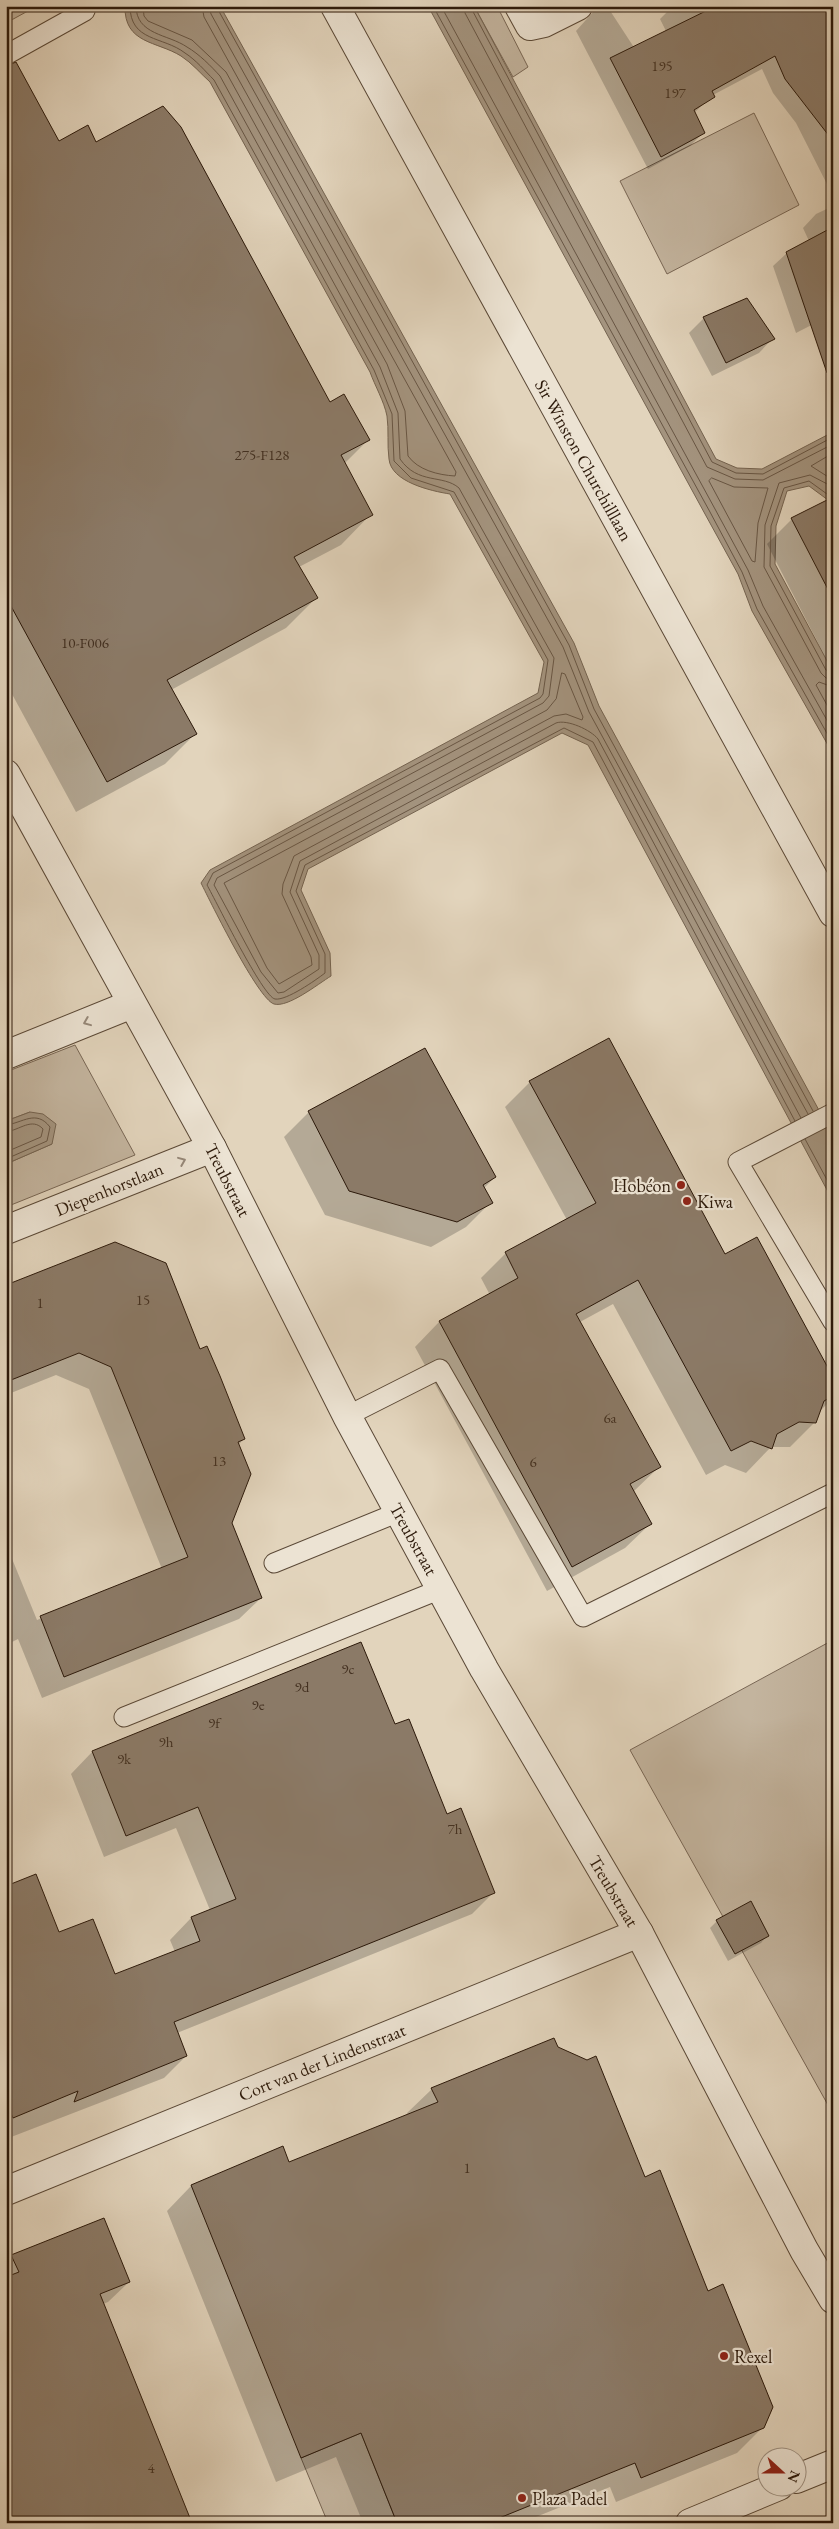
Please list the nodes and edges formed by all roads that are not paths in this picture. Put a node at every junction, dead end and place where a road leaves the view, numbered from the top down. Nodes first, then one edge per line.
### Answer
1 (335, 6) edge
2 (519, 6) edge
3 (578, 6) edge
4 (85, 11) dead end
5 (6, 55) edge
6 (6, 774) edge
7 (833, 913) edge
8 (132, 1004) junction
9 (6, 1055) edge
10 (833, 1113) edge
11 (212, 1148) junction
12 (6, 1230) edge
13 (833, 1322) edge
14 (347, 1416) junction
15 (833, 1493) edge
16 (399, 1512) junction
17 (274, 1563) dead end
18 (441, 1589) junction
19 (124, 1717) dead end
20 (639, 1933) junction
21 (6, 2191) edge
22 (833, 2299) edge
23 (833, 2464) edge
24 (806, 2475) edge
25 (756, 2496) edge
26 (690, 2523) edge

1 - 7 street, Sir Winston Churchilllaan
2 - 3 street
4 - 5 lane
6 - 8 street, Treubstraat
8 -> 9 street
8 - 11 street, Treubstraat
10 - 13 lane
12 -> 11 street, Diepenhorstlaan
11 - 14 street, Treubstraat
14 - 15 lane
14 - 16 street, Treubstraat
16 - 17 lane
16 - 18 street, Treubstraat
18 - 19 lane
18 - 20 street, Treubstraat
20 - 21 street, Cort van der Lindenstraat
20 - 22 street, Treubstraat
23 - 24 street
25 - 26 street

